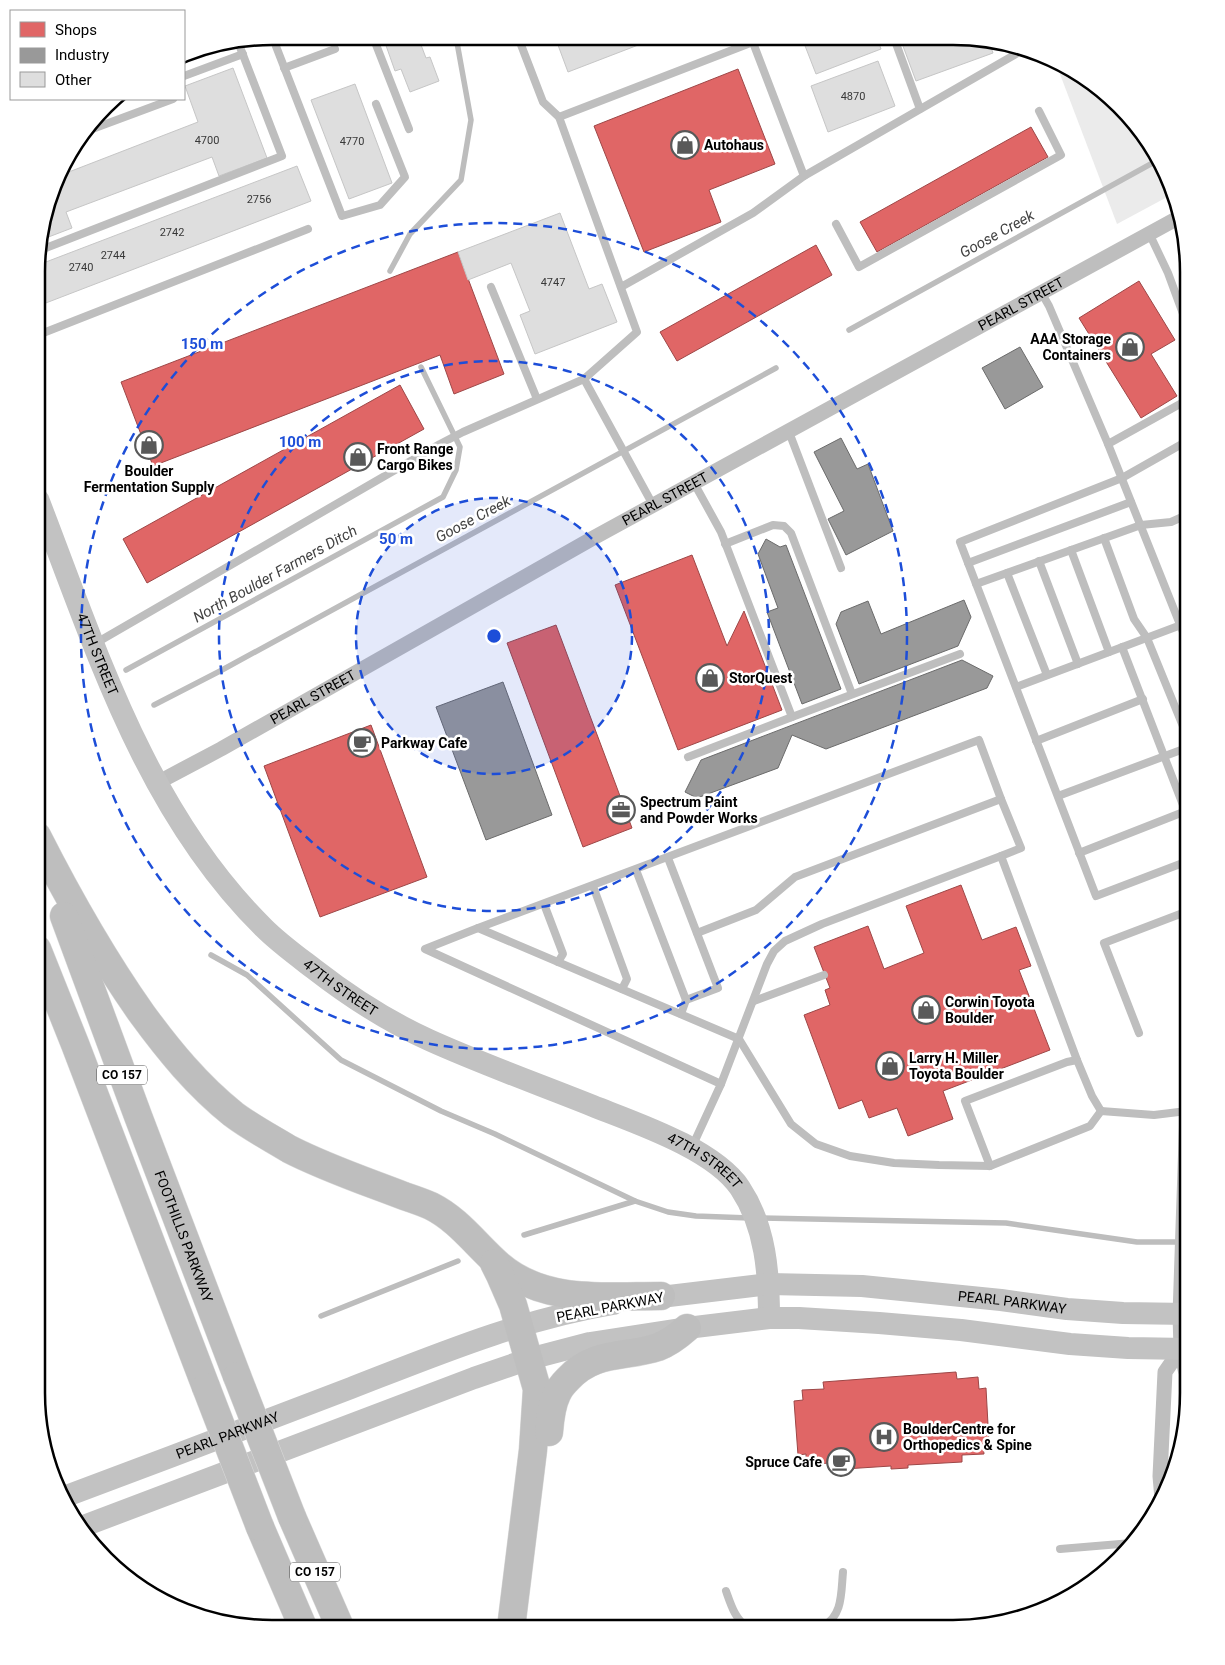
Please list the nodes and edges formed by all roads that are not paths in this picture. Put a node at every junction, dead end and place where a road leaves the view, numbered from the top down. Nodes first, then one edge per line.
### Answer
1 (275, 45) edge
2 (376, 45) edge
3 (521, 45) edge
4 (740, 45) edge
5 (754, 45) edge
6 (897, 45) edge
7 (240, 47) edge
8 (334, 49) dead end
9 (243, 54) junction
10 (1016, 54) edge
11 (284, 68) junction
12 (185, 76) edge
13 (170, 100) edge
14 (376, 104) dead end
15 (920, 109) junction
16 (1039, 111) dead end
17 (560, 117) junction
18 (97, 127) edge
19 (409, 129) dead end
20 (804, 176) junction
21 (1174, 220) edge
22 (836, 224) dead end
23 (308, 229) dead end
24 (1149, 233) junction
25 (46, 248) edge
26 (621, 286) junction
27 (491, 287) dead end
28 (1041, 292) junction
29 (1180, 306) edge
30 (45, 332) edge
31 (584, 379) junction
32 (537, 399) junction
33 (1180, 404) edge
34 (789, 432) junction
35 (1108, 444) junction
36 (1180, 445) edge
37 (1122, 478) junction
38 (694, 483) junction
39 (1131, 502) junction
40 (653, 505) junction
41 (45, 517) edge
42 (1180, 518) edge
43 (1140, 525) junction
44 (1104, 538) junction
45 (725, 544) junction
46 (1071, 550) junction
47 (1039, 561) junction
48 (968, 563) junction
49 (841, 568) dead end
50 (1008, 573) junction
51 (976, 584) junction
52 (1180, 625) joint
53 (1147, 638) junction
54 (95, 644) junction
55 (1122, 647) junction
56 (1109, 652) junction
57 (960, 654) dead end
58 (1078, 664) junction
59 (1047, 675) junction
60 (1016, 687) junction
61 (852, 694) junction
62 (1142, 700) junction
63 (792, 717) junction
64 (1180, 721) edge
65 (1036, 741) junction
66 (1180, 750) edge
67 (1164, 756) junction
68 (688, 757) dead end
69 (157, 783) junction
70 (1058, 796) junction
71 (1180, 797) edge
72 (1002, 799) junction
73 (1180, 817) edge
74 (45, 852) edge
75 (1079, 853) junction
76 (1001, 856) junction
77 (668, 858) junction
78 (45, 864) edge
79 (1180, 864) edge
80 (636, 870) junction
81 (593, 886) junction
82 (544, 904) junction
83 (1180, 914) edge
84 (478, 928) junction
85 (697, 933) junction
86 (558, 962) junction
87 (45, 969) edge
88 (824, 974) dead end
89 (622, 989) junction
90 (686, 1000) junction
91 (754, 1001) junction
92 (680, 1014) junction
93 (1139, 1033) dead end
94 (739, 1039) junction
95 (1077, 1060) junction
96 (721, 1084) junction
97 (1101, 1112) junction
98 (1180, 1112) edge
99 (691, 1149) junction
100 (990, 1166) junction
101 (489, 1256) junction
102 (769, 1284) junction
103 (661, 1296) junction
104 (1180, 1314) edge
105 (769, 1318) junction
106 (520, 1326) junction
107 (687, 1328) junction
108 (1180, 1349) edge
109 (1180, 1354) edge
110 (529, 1359) junction
111 (1161, 1485) edge
112 (69, 1495) edge
113 (87, 1525) edge
114 (1123, 1544) edge
115 (1060, 1549) dead end
116 (843, 1572) dead end
117 (516, 1586) junction
118 (726, 1591) dead end
119 (300, 1620) edge
120 (337, 1620) edge
121 (512, 1620) edge
122 (739, 1620) edge
123 (831, 1620) edge

1 - 11 lane
2 - 19 lane
3 - 17 lane
4 - 17 lane
5 - 20 lane
6 - 15 lane
7 - 9 lane
8 - 11 lane
9 - 12 lane
9 - 25 lane
10 - 15 lane
11 - 14 lane
13 - 18 lane
15 - 20 lane
16 - 22 lane
17 - 26 lane
20 - 26 lane
21 - 24 street, PEARL STREET
23 - 30 lane
24 - 28 street, PEARL STREET
24 - 29 lane
26 - 31 lane
27 - 32 lane
28 - 34 street, PEARL STREET
28 - 35 lane
31 - 32 lane
31 - 40 lane
32 - 54 lane
33 - 35 lane
34 - 38 street, PEARL STREET
34 - 49 lane
35 - 37 lane
36 - 37 lane
37 - 39 lane
37 - 48 lane
38 - 40 street, PEARL STREET
38 - 45 lane
39 - 43 lane
39 - 48 lane
40 - 69 street, PEARL STREET
41 - 54 main road, 47TH STREET
42 - 43 lane
43 - 44 lane
43 - 52 lane
44 - 46 lane
44 - 53 lane
45 - 61 lane
45 - 63 lane
46 - 47 lane
46 - 56 lane
47 - 50 lane
47 - 58 lane
48 - 51 lane
50 - 51 lane
50 - 59 lane
51 - 60 lane
52 - 53 lane
53 - 55 lane
53 - 64 lane
54 - 69 main road, 47TH STREET
55 - 56 lane
55 - 62 lane
56 - 58 lane
57 - 61 lane
58 - 59 lane
59 - 60 lane
60 - 65 lane
61 - 63 lane
62 - 65 lane
62 - 67 lane
63 - 68 lane
65 - 70 lane
66 - 67 lane
67 - 70 lane
67 - 71 lane
69 - 99 main road, 47TH STREET
70 - 75 lane
72 - 76 lane
72 - 77 lane
72 - 85 lane
73 - 75 lane
74 - 101 highway
75 - 79 lane
76 - 91 lane
76 - 95 lane
77 - 80 lane
77 - 85 lane
78 - 120 highway, FOOTHILLS PARKWAY / CO 157, bridge
80 - 81 lane
80 - 90 lane
81 - 82 lane
81 - 89 lane
82 - 84 lane
82 - 86 lane
83 - 93 lane
84 - 86 lane
84 - 96 lane
85 - 90 lane
86 - 89 lane
87 - 119 highway, CO 157, bridge
88 - 91 lane
89 - 92 lane
90 - 92 lane
91 - 94 lane
92 - 94 lane
94 - 96 lane
94 - 100 lane
95 - 97 lane
95 - 100 lane
96 - 99 lane
97 - 98 lane
97 - 100 lane
99 - 102 main road, 47TH STREET
101 - 103 highway
101 - 106 highway
102 - 103 main road, PEARL PARKWAY
102 - 104 main road, PEARL PARKWAY
102 - 105 main road, 47TH STREET
103 - 106 main road, PEARL PARKWAY
105 - 107 main road
105 - 108 main road
106 - 110 highway
106 - 112 main road, PEARL PARKWAY
107 - 110 main road
107 - 117 highway
109 - 111 street
110 - 113 main road
110 - 117 highway
114 - 115 lane
116 - 123 lane
117 - 121 highway
118 - 122 lane

